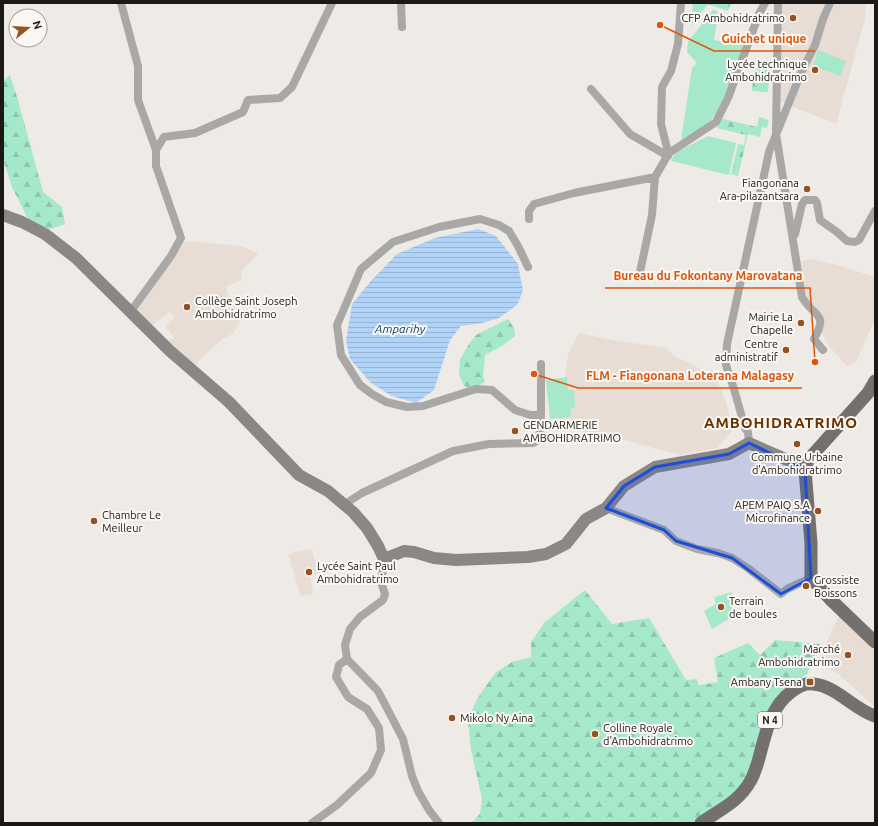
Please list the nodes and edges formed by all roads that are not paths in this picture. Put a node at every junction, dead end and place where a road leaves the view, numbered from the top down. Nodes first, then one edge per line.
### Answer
1 (121, 3) edge
2 (332, 3) edge
3 (401, 3) edge
4 (681, 3) edge
5 (765, 3) edge
6 (778, 3) edge
7 (830, 3) edge
8 (402, 27) dead end
9 (591, 89) dead end
10 (776, 134) junction
11 (156, 150) junction
12 (669, 155) junction
13 (655, 177) junction
14 (875, 211) edge
15 (3, 215) edge
16 (529, 220) dead end
17 (794, 238) junction
18 (528, 267) dead end
19 (640, 272) dead end
20 (131, 311) junction
21 (823, 350) dead end
22 (541, 364) dead end
23 (875, 381) edge
24 (871, 395) edge
25 (541, 415) junction
26 (749, 443) junction
27 (806, 470) junction
28 (345, 504) junction
29 (606, 508) junction
30 (384, 559) junction
31 (811, 578) junction
32 (875, 642) edge
33 (347, 659) junction
34 (875, 716) edge
35 (312, 823) edge
36 (439, 823) edge
37 (701, 823) edge

1 - 11 street
2 - 11 street
3 - 8 street
4 - 12 street
5 - 12 street
6 - 10 street
7 - 10 street
9 - 12 street
10 - 17 street
10 - 26 street
11 - 20 street
12 - 13 street
13 - 16 street
13 - 19 street
14 - 17 street
15 - 20 street
17 - 21 street
18 - 25 street
20 - 28 street
22 - 25 street
23 - 24 main road
24 - 27 main road
25 - 28 street
26 - 27 street
26 - 29 street
27 - 31 main road
28 - 30 street
29 - 30 street
29 - 31 street
30 - 33 street
31 - 32 main road
33 - 35 street
33 - 36 street
34 - 37 main road, N 4

